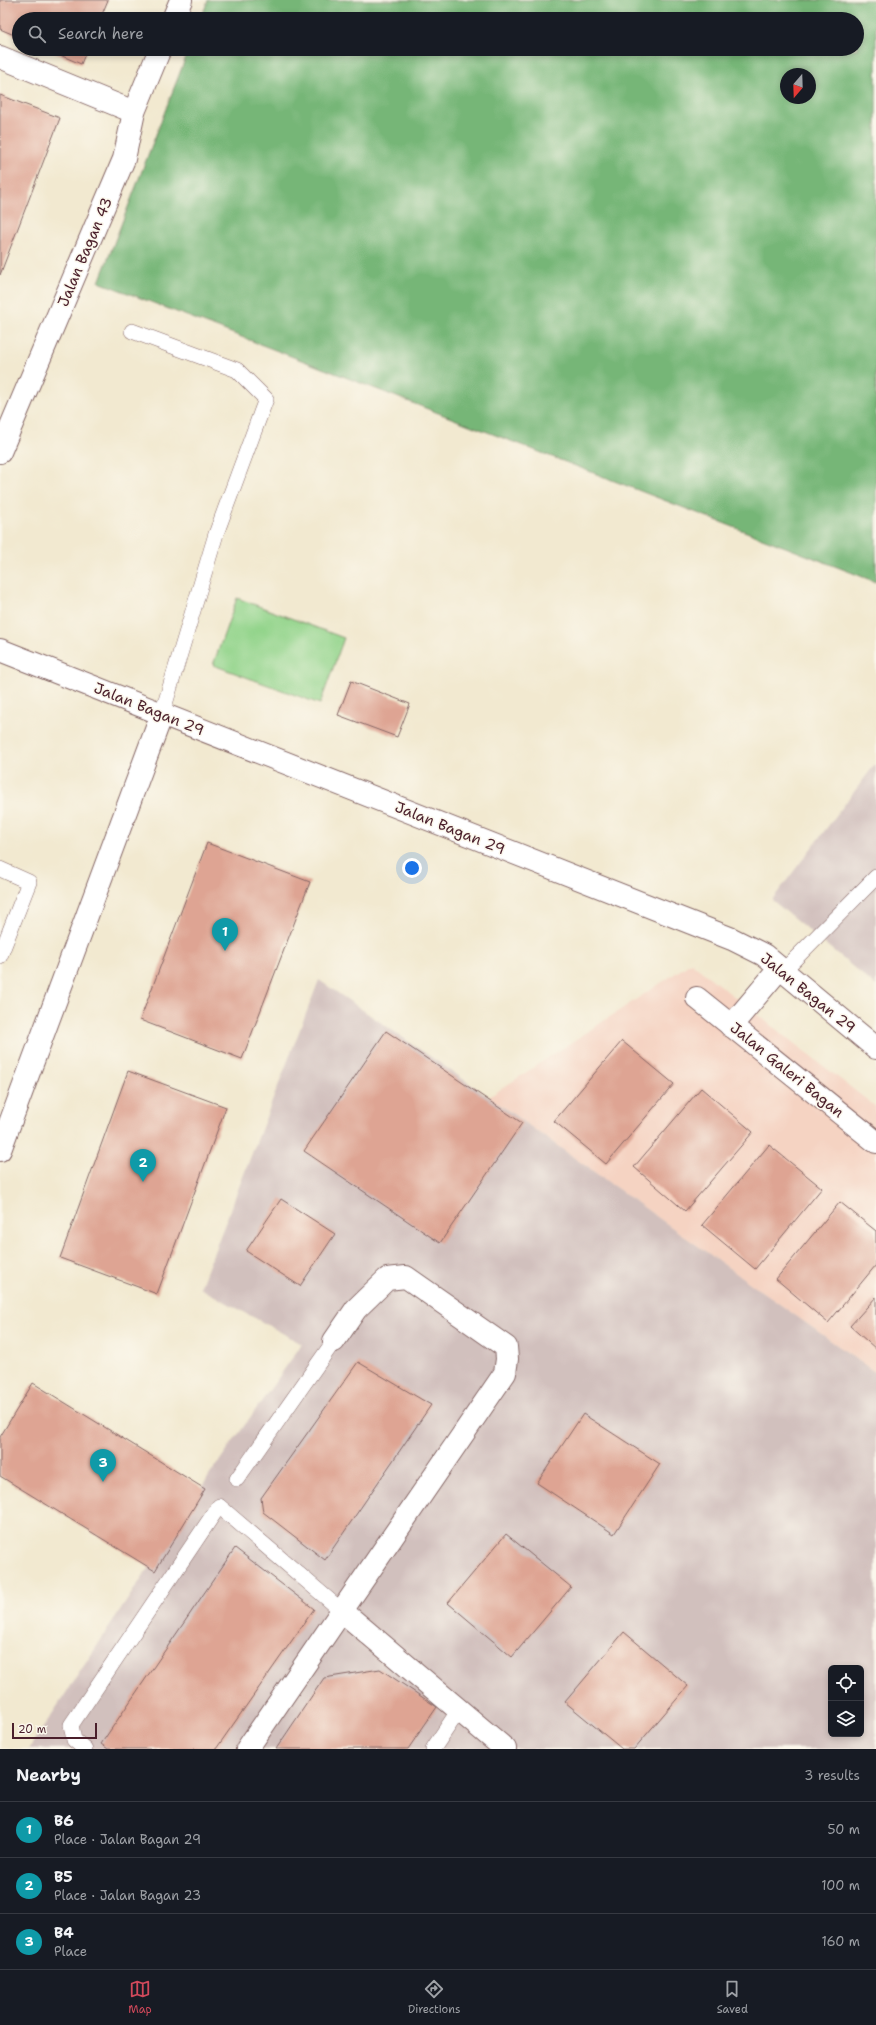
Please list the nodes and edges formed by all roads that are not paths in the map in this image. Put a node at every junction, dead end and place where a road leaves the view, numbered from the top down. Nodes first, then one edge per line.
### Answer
1 (181, 0) edge
2 (176, 12) edge
3 (157, 56) edge
4 (0, 57) edge
5 (134, 112) junction
6 (132, 331) dead end
7 (0, 452) edge
8 (0, 650) edge
9 (162, 714) junction
10 (0, 869) edge
11 (876, 877) edge
12 (0, 956) edge
13 (782, 969) junction
14 (697, 998) dead end
15 (731, 1026) junction
16 (876, 1048) edge
17 (4, 1127) edge
18 (876, 1142) edge
19 (0, 1150) edge
20 (334, 1341) joint
21 (237, 1479) dead end
22 (342, 1611) junction
23 (459, 1710) junction
24 (85, 1749) edge
25 (247, 1749) edge
26 (433, 1749) edge
27 (505, 1749) edge

1 - 2 street
3 - 5 street, Jalan Bagan 43
4 - 5 street
5 - 7 street, Jalan Bagan 43
6 - 9 lane
8 - 9 street, Jalan Bagan 29
9 - 13 street, Jalan Bagan 29
9 - 17 street
10 - 12 lane
11 - 13 lane
13 - 15 street
13 - 16 street, Jalan Bagan 29
14 - 15 street, Jalan Galeri Bagan
15 - 18 street, Jalan Galeri Bagan
17 - 19 street
20 - 21 lane
20 - 22 street
22 - 23 street
22 - 24 lane
22 - 25 street
23 - 26 lane
23 - 27 street

